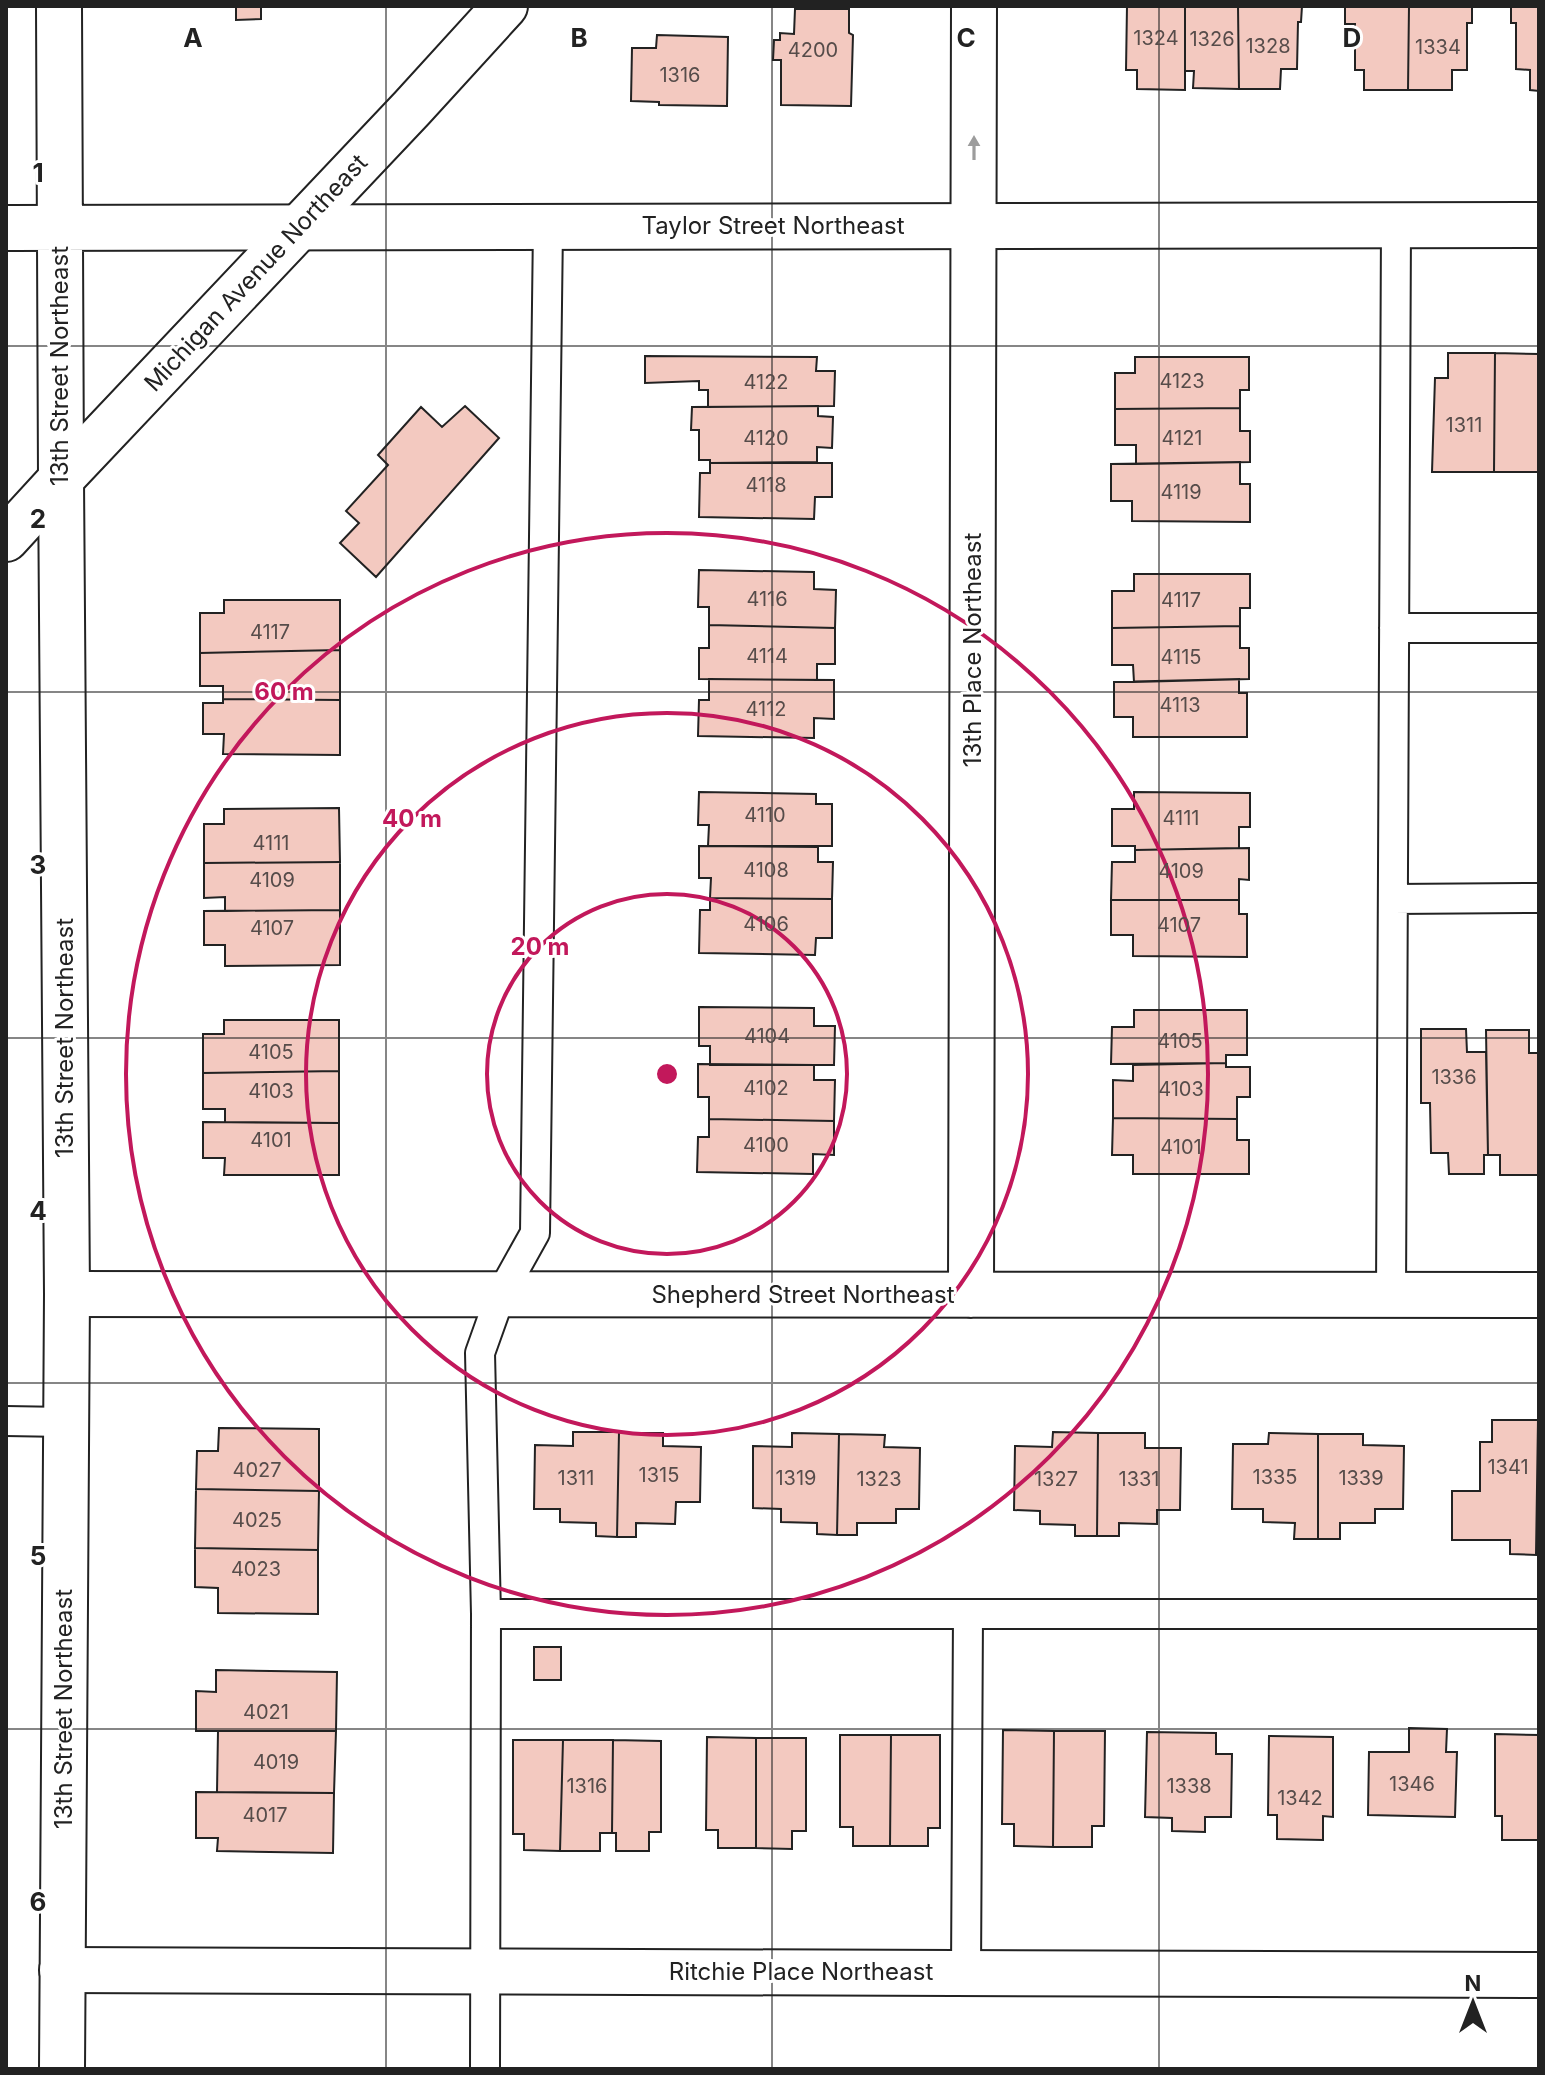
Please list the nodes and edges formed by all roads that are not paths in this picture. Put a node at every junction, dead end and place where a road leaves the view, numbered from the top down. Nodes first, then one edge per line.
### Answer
1 (59, 6) edge
2 (505, 6) edge
3 (974, 6) edge
4 (1539, 225) edge
5 (974, 226) junction
6 (1396, 226) junction
7 (548, 227) junction
8 (6, 228) edge
9 (60, 228) junction
10 (300, 228) junction
11 (61, 479) junction
12 (6, 539) edge
13 (1394, 628) junction
14 (1539, 628) edge
15 (1539, 898) edge
16 (1393, 899) junction
17 (67, 1294) junction
18 (501, 1294) junction
19 (971, 1295) junction
20 (1391, 1295) junction
21 (1539, 1295) edge
22 (6, 1421) edge
23 (65, 1422) junction
24 (486, 1614) junction
25 (968, 1614) junction
26 (1539, 1614) edge
27 (62, 1970) junction
28 (486, 1972) junction
29 (966, 1973) junction
30 (1539, 1975) edge
31 (62, 2069) edge
32 (485, 2069) edge

1 - 9 street, 13th Street Northeast
2 - 10 street, Michigan Avenue Northeast
5 -> 3 street, 13th Place Northeast
4 - 6 street, Taylor Street Northeast
5 - 6 street, Taylor Street Northeast
5 - 7 street, Taylor Street Northeast
5 - 19 street, 13th Place Northeast
6 - 13 lane
7 - 10 street, Taylor Street Northeast
7 - 18 lane
8 - 9 street, Taylor Street Northeast
9 - 10 street, Taylor Street Northeast
9 - 11 street, 13th Street Northeast
10 - 11 street, Michigan Avenue Northeast
11 - 12 street, Michigan Avenue Northeast
11 - 17 street, 13th Street Northeast
13 - 14 lane
13 - 16 lane
15 - 16 lane
16 - 20 lane
17 - 18 street, Shepherd Street Northeast
17 - 23 street, 13th Street Northeast
18 - 19 street, Shepherd Street Northeast
18 - 24 lane
19 - 20 street, Shepherd Street Northeast
20 - 21 street, Shepherd Street Northeast
22 - 23 lane
23 - 27 street, 13th Street Northeast
24 - 25 lane
24 - 28 lane
25 - 26 lane
25 - 29 lane
27 - 28 street, Ritchie Place Northeast
27 - 31 street, 13th Street Northeast
28 - 29 street, Ritchie Place Northeast
28 - 32 lane
29 - 30 street, Ritchie Place Northeast

